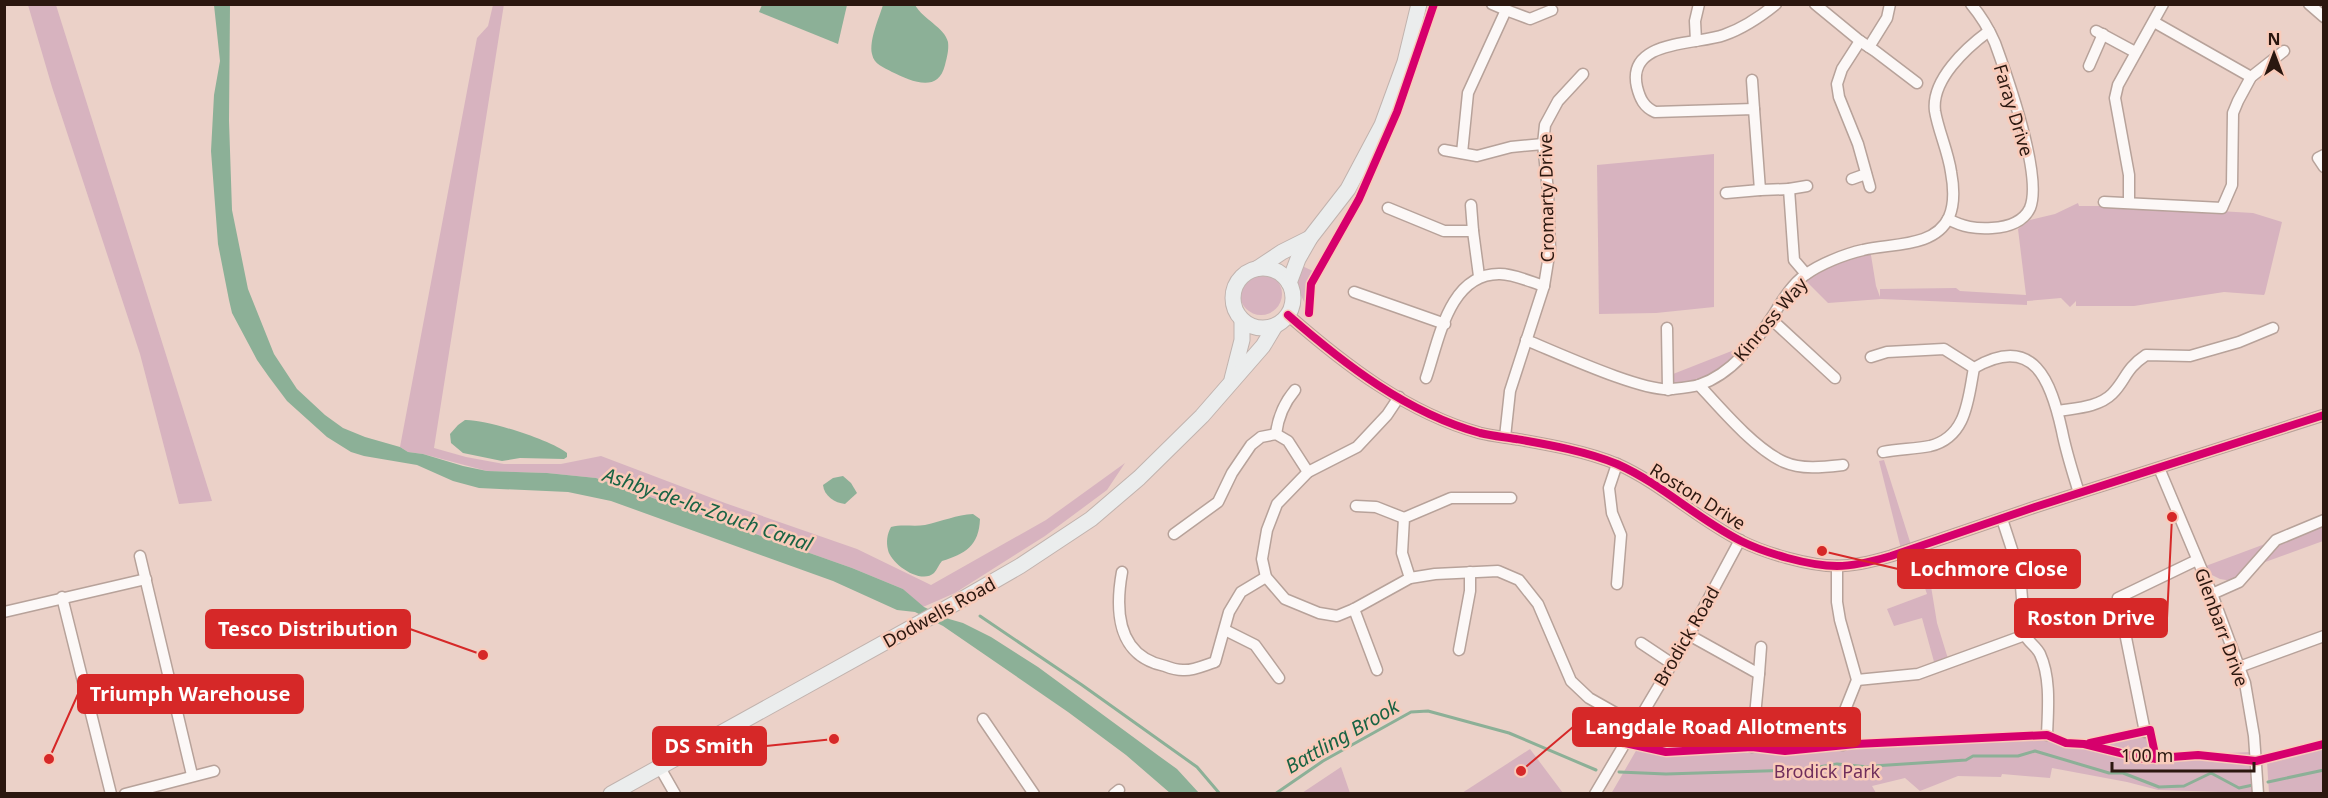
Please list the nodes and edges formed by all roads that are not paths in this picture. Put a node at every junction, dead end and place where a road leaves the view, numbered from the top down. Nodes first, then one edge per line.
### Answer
1 (1419, 4) edge
2 (1492, 4) edge
3 (1699, 4) edge
4 (1776, 4) edge
5 (1815, 4) edge
6 (1890, 4) edge
7 (1971, 4) edge
8 (2163, 4) edge
9 (2309, 4) edge
10 (1506, 10) junction
11 (1552, 10) dead end
12 (2324, 17) edge
13 (2154, 22) junction
14 (1989, 31) junction
15 (1696, 40) junction
16 (1864, 44) junction
17 (2284, 51) dead end
18 (2135, 52) junction
19 (2089, 66) dead end
20 (1583, 74) dead end
21 (2251, 77) junction
22 (1752, 80) dead end
23 (1917, 83) dead end
24 (1754, 109) junction
25 (1543, 144) junction
26 (1444, 150) dead end
27 (1462, 153) junction
28 (2324, 155) edge
29 (2324, 167) edge
30 (1866, 174) junction
31 (1852, 178) dead end
32 (1807, 186) dead end
33 (1870, 187) dead end
34 (1789, 189) junction
35 (1760, 190) junction
36 (1726, 193) dead end
37 (2104, 202) dead end
38 (2129, 202) junction
39 (1471, 205) dead end
40 (1388, 208) dead end
41 (1948, 219) junction
42 (1473, 231) junction
43 (1310, 238) junction
44 (1258, 268) junction
45 (1806, 274) junction
46 (1479, 276) junction
47 (1289, 282) junction
48 (1544, 285) junction
49 (1354, 292) dead end
50 (1288, 315) junction
51 (1771, 319) junction
52 (1242, 320) junction
53 (1445, 324) junction
54 (1275, 326) junction
55 (1667, 328) dead end
56 (2273, 328) dead end
57 (1526, 340) junction
58 (1871, 357) dead end
59 (1974, 368) junction
60 (1426, 378) dead end
61 (1835, 378) dead end
62 (1231, 382) junction
63 (1699, 385) junction
64 (1295, 390) dead end
65 (1668, 390) junction
66 (1399, 397) junction
67 (2059, 411) junction
68 (2324, 415) edge
69 (1275, 434) junction
70 (1505, 437) junction
71 (1883, 452) dead end
72 (1617, 464) junction
73 (1844, 465) dead end
74 (2159, 468) junction
75 (1308, 472) junction
76 (2079, 493) junction
77 (1511, 498) dead end
78 (1356, 506) dead end
79 (1404, 518) junction
80 (2002, 519) junction
81 (2324, 520) edge
82 (1174, 534) dead end
83 (1740, 540) junction
84 (140, 556) dead end
85 (2197, 560) junction
86 (1837, 566) junction
87 (1122, 572) dead end
88 (1470, 572) junction
89 (1266, 577) junction
90 (1410, 578) junction
91 (146, 579) junction
92 (1617, 585) dead end
93 (2212, 594) junction
94 (62, 597) junction
95 (1354, 609) junction
96 (4, 612) edge
97 (1225, 630) junction
98 (1689, 635) junction
99 (2025, 635) junction
100 (2324, 636) edge
101 (1641, 643) dead end
102 (1761, 647) dead end
103 (1459, 650) dead end
104 (1671, 663) junction
105 (2239, 667) junction
106 (1377, 670) dead end
107 (1759, 674) junction
108 (1279, 678) dead end
109 (1857, 680) junction
110 (983, 719) dead end
111 (1635, 724) junction
112 (2145, 732) dead end
113 (2047, 735) dead end
114 (1843, 745) dead end
115 (1752, 747) dead end
116 (659, 766) junction
117 (213, 771) dead end
118 (192, 775) junction
119 (111, 794) edge
120 (125, 794) edge
121 (611, 794) edge
122 (675, 794) edge
123 (1034, 794) edge
124 (1595, 794) edge
125 (2258, 794) edge

1 - 43 main road
2 - 10 street
3 - 15 street
4 - 15 street
5 - 16 street
6 - 16 street
7 - 14 street
8 - 13 street
9 - 12 street
10 - 11 street
10 - 27 street
13 - 18 street
13 - 21 street
14 - 41 street
14 - 41 street, Faray Drive
15 - 24 street
16 - 23 street
16 - 30 street
17 - 21 street
18 - 19 street
18 - 38 street
20 - 25 street, Cromarty Drive
21 - 38 street
22 - 24 street
24 - 35 street
25 - 27 street
25 - 48 street, Cromarty Drive
26 - 27 street
28 - 29 street
30 - 31 street
30 - 33 street
32 - 34 street
34 - 35 street
34 - 45 street
35 - 36 street
37 - 38 street
39 - 42 street
40 - 42 street
41 - 45 street, Kinross Way
42 - 46 street
43 - 44 main road
43 - 47 main road
44 - 47 main road
44 - 52 main road
45 - 51 street, Kinross Way
46 - 48 street
46 - 53 street
47 - 50 main road
48 - 57 street, Cromarty Drive
49 - 53 street
50 - 54 main road
50 - 66 street, Roston Drive
51 - 61 street
51 - 63 street, Kinross Way
52 - 54 main road
52 - 62 main road, Dodwells Road
53 - 60 street
54 - 62 main road, Dodwells Road
55 - 65 street
56 - 67 street
57 - 65 street, Kinross Way
57 - 70 street, Cromarty Drive
58 - 59 street
59 - 67 street
59 - 71 street
62 - 116 main road, Dodwells Road
63 - 65 street, Kinross Way
63 - 73 street
64 - 69 street
66 - 70 street, Roston Drive
66 - 75 street
67 - 76 street
68 - 74 street, Roston Drive
69 - 75 street
69 - 82 street
70 - 72 street, Roston Drive
72 - 83 street, Roston Drive
72 - 92 street
74 - 76 street, Roston Drive
74 - 85 street, Glenbarr Drive
75 - 89 street
76 - 80 street, Roston Drive
77 - 79 street
78 - 79 street
79 - 90 street
80 - 86 street, Roston Drive
80 - 99 street
81 - 93 street
83 - 86 street, Roston Drive
83 - 98 street, Brodick Road
84 - 91 street
85 - 93 street, Glenbarr Drive
85 - 112 street
86 - 109 street
87 - 97 street
88 - 90 street
88 - 103 street
88 - 111 street
89 - 95 street
89 - 97 street
90 - 95 street
91 - 94 street
91 - 118 street
93 - 105 street, Glenbarr Drive
94 - 96 street
94 - 119 street
95 - 106 street
97 - 108 street
98 - 104 street, Brodick Road
98 - 107 street
99 - 109 street
99 - 113 street
100 - 105 street
101 - 104 street
102 - 107 street
104 - 111 street, Brodick Road
105 - 125 street, Glenbarr Drive
107 - 115 street
109 - 114 street
110 - 123 street
111 - 124 street, Brodick Road
116 - 121 main road, Dodwells Road
116 - 122 street
117 - 118 street
118 - 120 street

